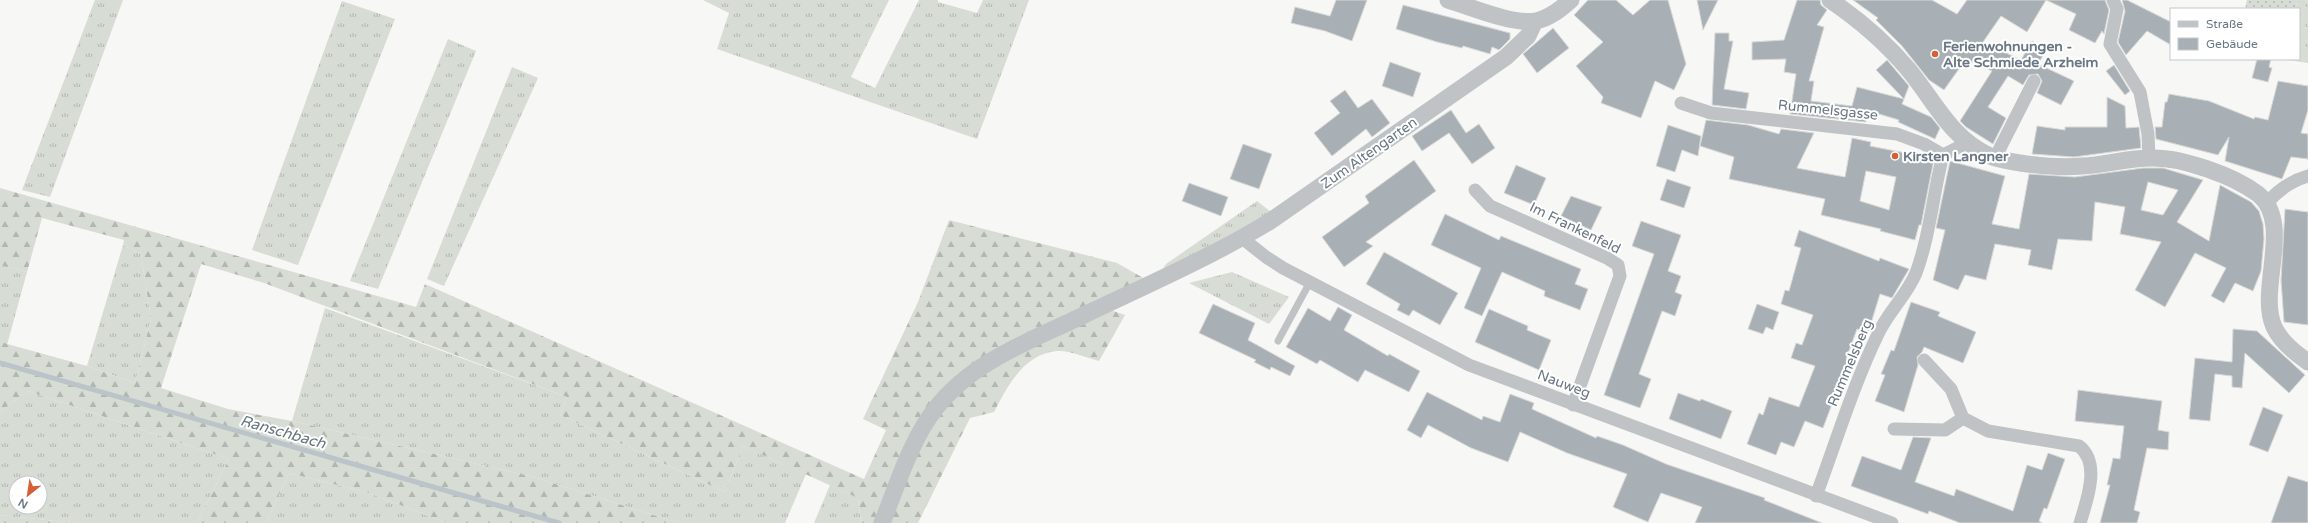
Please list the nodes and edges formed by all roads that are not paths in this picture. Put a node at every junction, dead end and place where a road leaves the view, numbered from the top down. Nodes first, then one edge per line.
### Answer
1 (1448, 0) edge
2 (1571, 0) edge
3 (1830, 0) edge
4 (2114, 0) edge
5 (1535, 21) junction
6 (2034, 81) dead end
7 (1681, 103) dead end
8 (1967, 143) junction
9 (1943, 155) junction
10 (1995, 158) junction
11 (2149, 158) junction
12 (2308, 176) edge
13 (1475, 190) dead end
14 (2267, 203) junction
15 (1242, 238) junction
16 (1310, 282) junction
17 (1278, 341) dead end
18 (1924, 360) dead end
19 (2308, 362) edge
20 (1573, 405) junction
21 (1963, 418) junction
22 (1894, 429) dead end
23 (1816, 496) junction
24 (882, 523) edge
25 (1892, 523) edge
26 (2080, 523) edge

1 - 5 street
2 - 5 street
3 - 8 street
4 - 11 street
5 - 15 street, Zum Altengarten
6 - 10 street
7 - 9 street, Rummelsgasse
8 - 9 street
8 - 10 street
9 - 23 street, Rummelsberg
10 - 11 street
11 - 14 street
12 - 14 street
13 - 20 street, Im Frankenfeld
14 - 19 street
15 - 16 street, Nauweg
15 - 24 street, Zum Altengarten
16 - 17 lane
16 - 20 street, Nauweg
18 - 21 street
20 - 23 street, Nauweg
21 - 22 street
21 - 26 street
23 - 25 street, Nauweg

